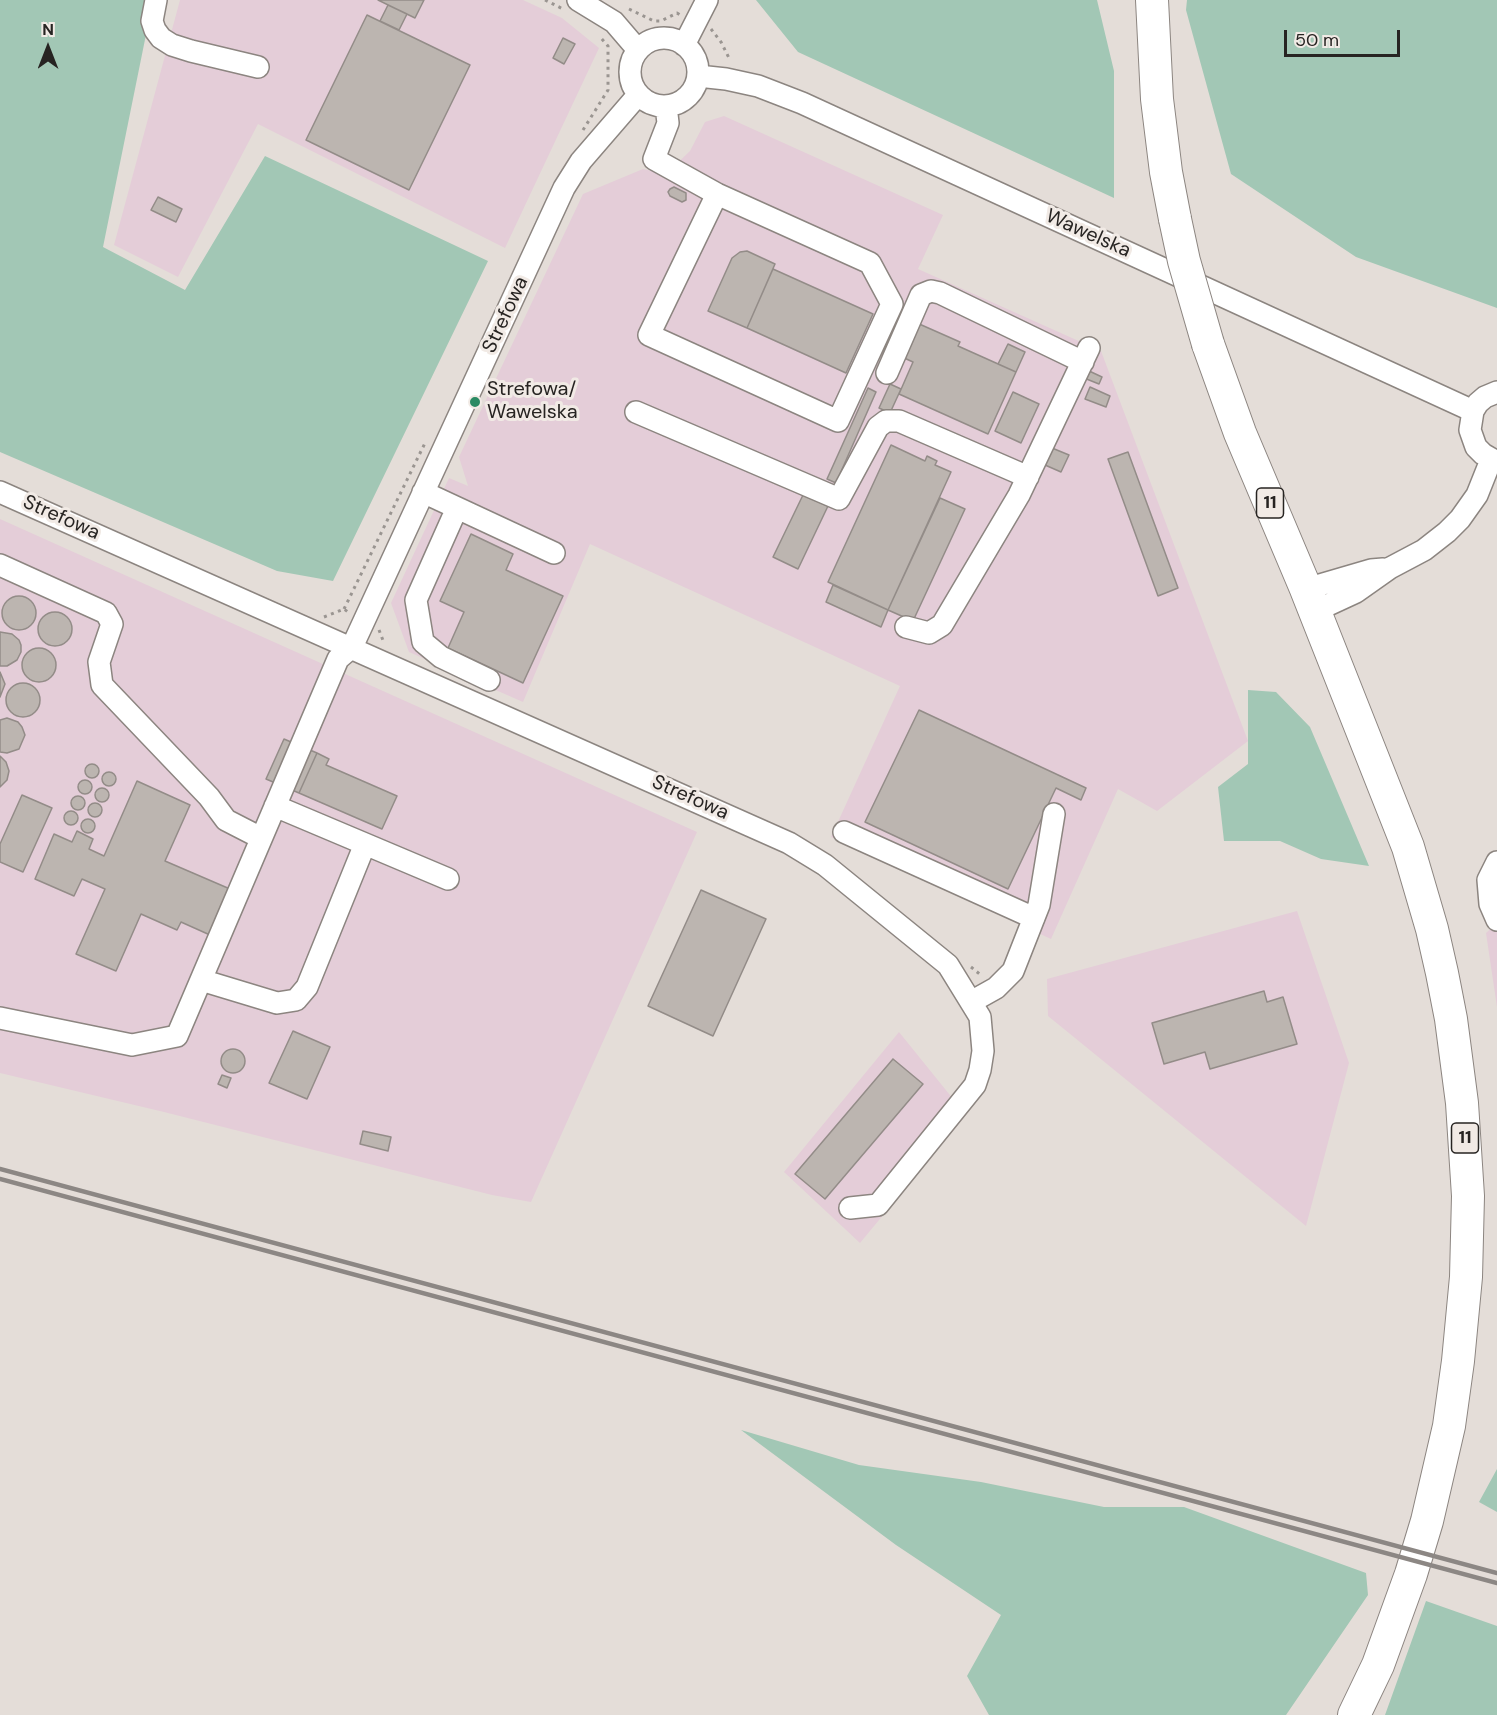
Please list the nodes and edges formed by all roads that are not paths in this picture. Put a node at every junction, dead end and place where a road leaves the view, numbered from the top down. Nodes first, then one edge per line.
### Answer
1 (156, 0) edge
2 (707, 0) edge
3 (1152, 0) edge
4 (575, 6) edge
5 (684, 45) junction
6 (638, 50) junction
7 (258, 67) dead end
8 (698, 76) junction
9 (638, 95) junction
10 (666, 106) junction
11 (717, 194) junction
12 (886, 373) dead end
13 (1497, 392) edge
14 (1473, 411) junction
15 (636, 412) dead end
16 (1494, 461) edge
17 (1028, 477) junction
18 (0, 492) edge
19 (423, 492) junction
20 (457, 508) junction
21 (554, 553) dead end
22 (0, 565) edge
23 (1311, 600) junction
24 (906, 627) dead end
25 (351, 647) junction
26 (489, 680) dead end
27 (275, 806) junction
28 (1054, 814) dead end
29 (844, 832) dead end
30 (261, 838) junction
31 (366, 844) junction
32 (1497, 862) edge
33 (448, 879) dead end
34 (1034, 918) junction
35 (1497, 920) edge
36 (201, 980) junction
37 (976, 1010) junction
38 (0, 1018) edge
39 (850, 1208) dead end
40 (1354, 1715) edge

1 - 7 street
2 - 5 street
3 - 23 highway, 11, bridge
4 - 6 street
5 - 6 street
5 - 8 street
6 - 9 street
8 - 10 street
8 - 14 street, Wawelska
9 - 10 street
9 - 19 street, Strefowa
10 - 11 street
11 - 11 street
12 - 17 street
13 - 14 street
14 - 16 street
15 - 17 street
16 - 23 street
17 - 24 street
18 - 25 street, Strefowa
19 - 20 street
19 - 25 street, Strefowa
20 - 21 street
20 - 26 street
22 - 30 street
23 - 40 highway, 11
25 - 27 street
25 - 37 street, Strefowa
27 - 30 street
27 - 31 street
28 - 34 street
29 - 34 street
30 - 36 street
31 - 33 street
31 - 36 street
32 - 35 street
34 - 37 street
36 - 38 street
37 - 39 street

